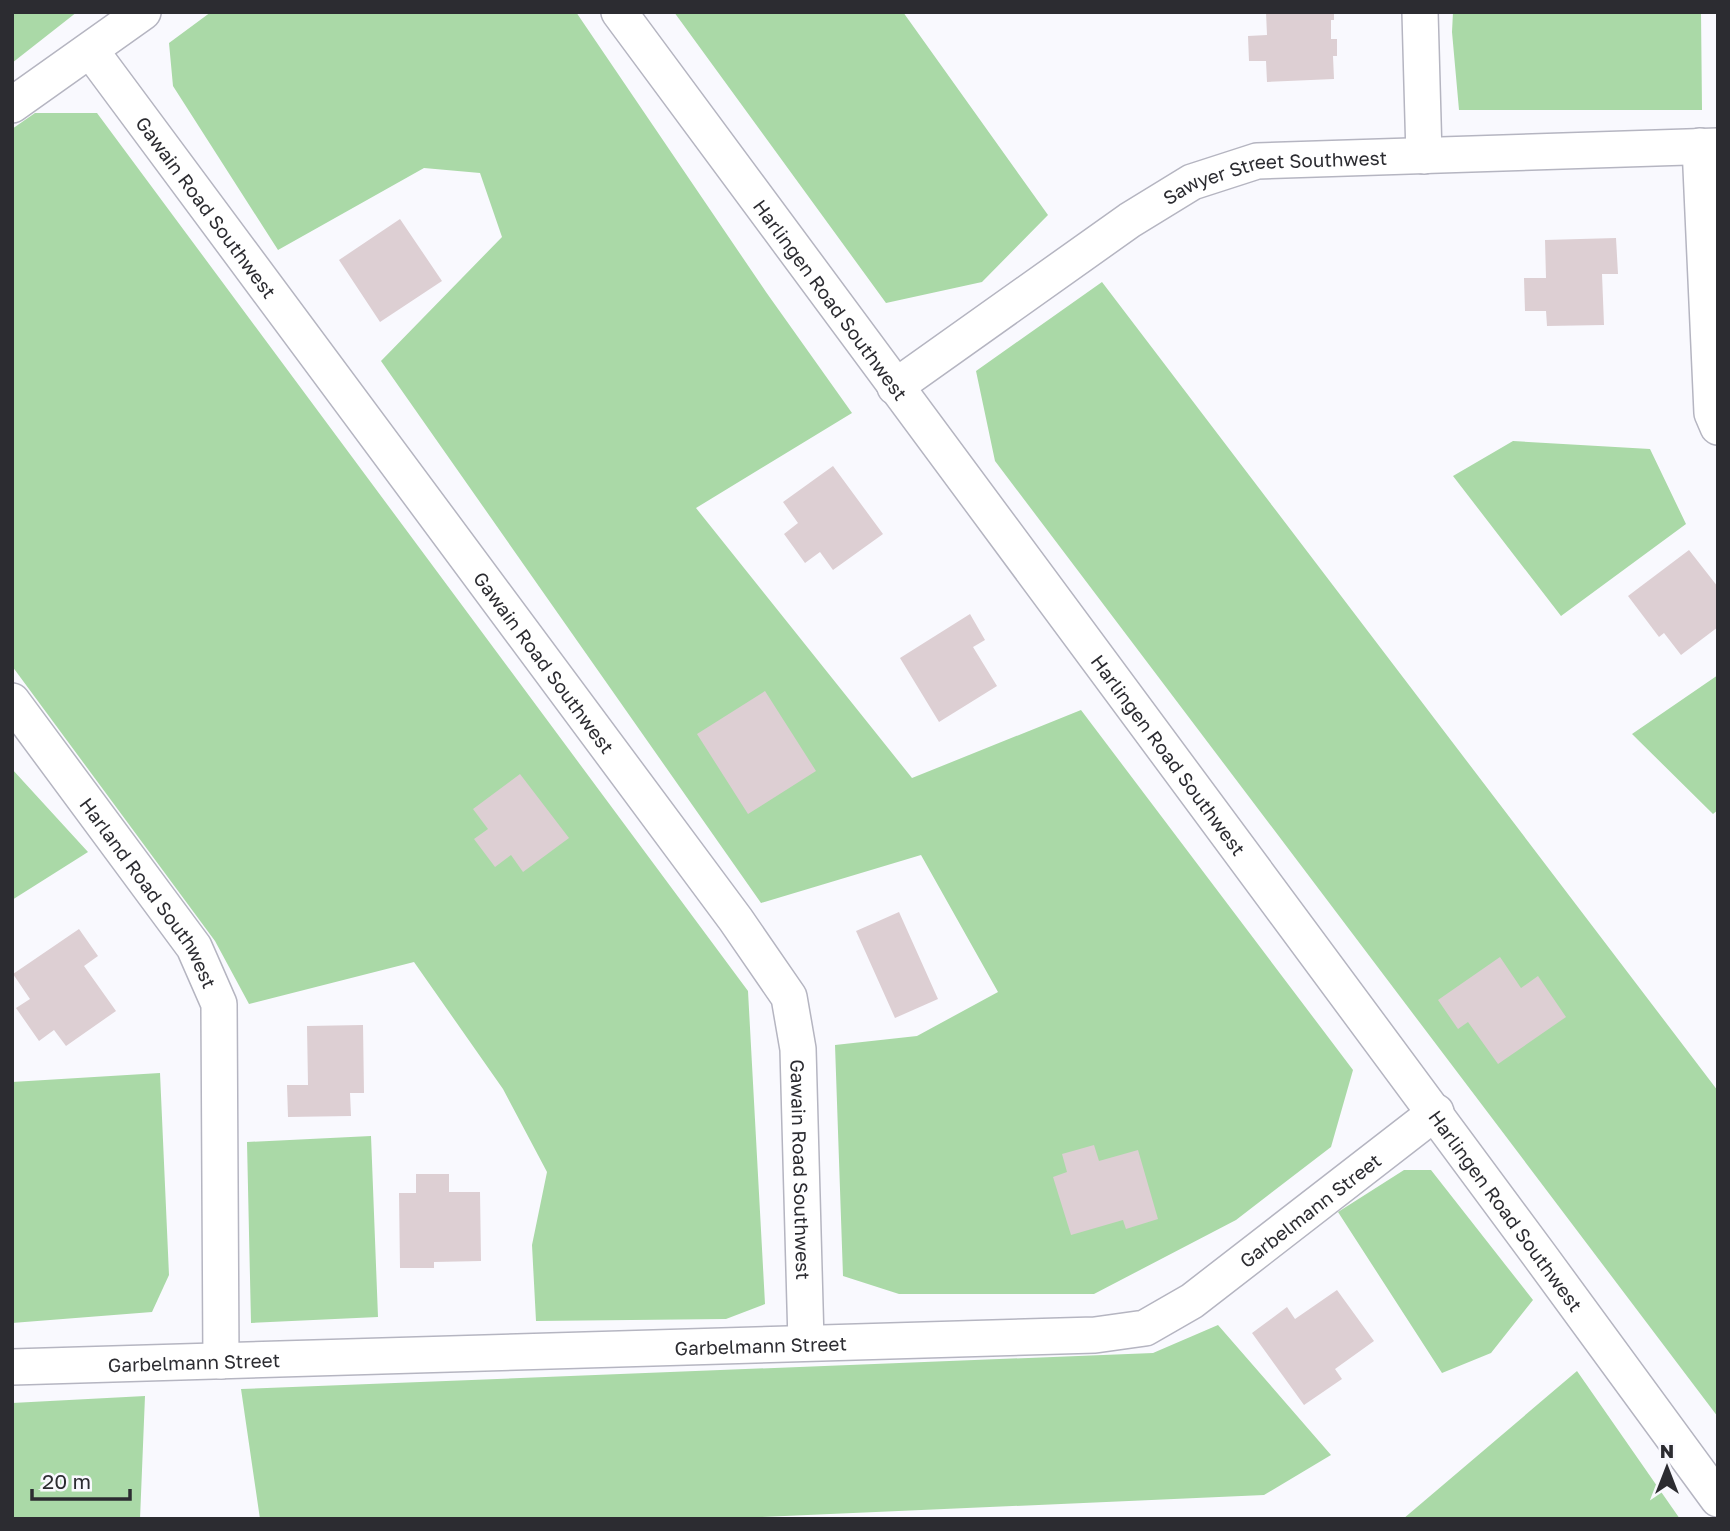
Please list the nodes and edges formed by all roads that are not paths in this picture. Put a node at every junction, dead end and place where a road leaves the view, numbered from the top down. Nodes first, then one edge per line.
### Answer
1 (143, 12) edge
2 (619, 12) edge
3 (1420, 12) edge
4 (91, 51) junction
5 (12, 106) edge
6 (1709, 146) edge
7 (1424, 156) junction
8 (895, 387) junction
9 (1718, 427) edge
10 (12, 701) edge
11 (1436, 1112) junction
12 (806, 1342) junction
13 (221, 1361) junction
14 (12, 1367) edge
15 (1718, 1499) edge

1 - 4 street
2 - 8 street, Harlingen Road Southwest
3 - 7 street
4 - 5 street
4 - 12 street, Gawain Road Southwest
6 - 7 street, Sawyer Street Southwest
6 - 9 street
7 - 8 street, Sawyer Street Southwest
8 - 11 street, Harlingen Road Southwest
10 - 13 street, Harland Road Southwest
11 - 12 street, Garbelmann Street
11 - 15 street, Harlingen Road Southwest
12 - 13 street, Garbelmann Street
13 - 14 street, Garbelmann Street

